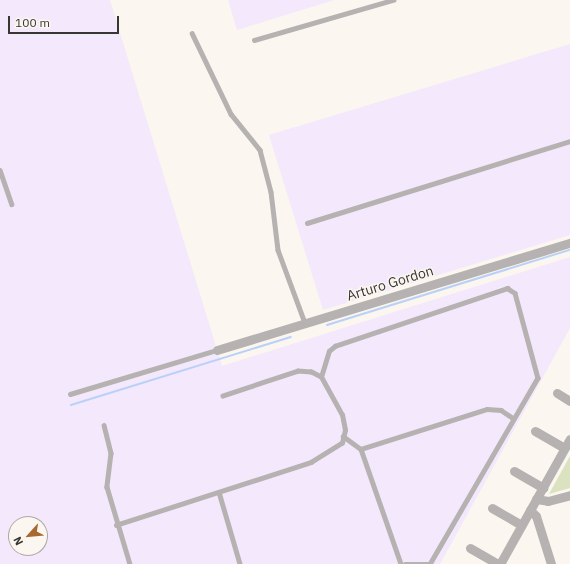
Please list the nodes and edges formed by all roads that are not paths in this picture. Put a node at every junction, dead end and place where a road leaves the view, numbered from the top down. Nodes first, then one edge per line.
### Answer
1 (393, 0) edge
2 (192, 33) dead end
3 (254, 40) dead end
4 (570, 141) edge
5 (0, 170) edge
6 (12, 204) dead end
7 (307, 223) dead end
8 (570, 243) edge
9 (305, 323) junction
10 (217, 350) joint
11 (321, 376) junction
12 (557, 393) dead end
13 (70, 394) dead end
14 (223, 396) dead end
15 (570, 401) edge
16 (513, 418) junction
17 (104, 425) dead end
18 (535, 431) dead end
19 (344, 436) junction
20 (570, 439) edge
21 (565, 448) junction
22 (361, 449) junction
23 (514, 471) dead end
24 (542, 488) junction
25 (218, 492) junction
26 (570, 495) edge
27 (536, 499) junction
28 (492, 508) dead end
29 (530, 510) junction
30 (116, 525) junction
31 (522, 525) junction
32 (470, 548) dead end
33 (501, 563) edge
34 (130, 564) edge
35 (240, 564) edge
36 (401, 564) edge
37 (405, 564) edge
38 (429, 564) edge
39 (551, 564) edge

1 - 3 lane
2 - 9 lane
4 - 7 lane
5 - 6 lane
8 - 9 street, Arturo Gordon
9 - 10 street, Arturo Gordon
10 - 13 lane
11 - 14 lane
11 - 16 lane
11 - 19 lane
12 - 15 street
16 - 22 lane
16 - 38 lane
17 - 30 lane
18 - 21 street
19 - 22 lane
19 - 25 lane
20 - 21 street
21 - 24 street
22 - 36 lane
23 - 24 street
24 - 27 street
25 - 30 lane
25 - 35 lane
26 - 27 street
27 - 29 street
28 - 31 street
29 - 31 street
29 - 39 street
30 - 34 lane
31 - 33 street
32 - 33 street
37 - 38 lane

